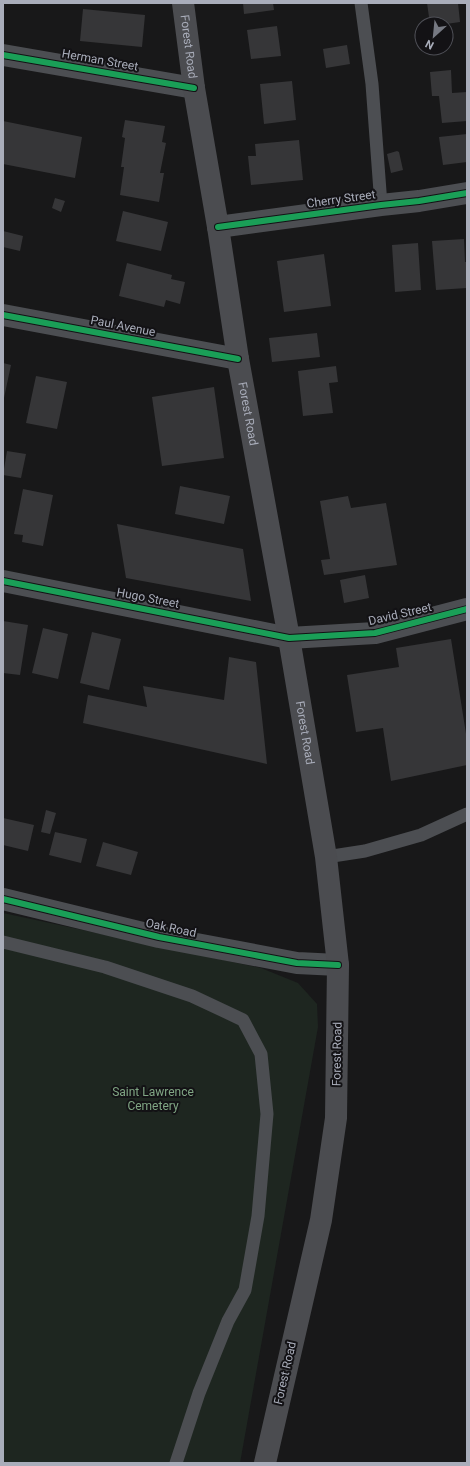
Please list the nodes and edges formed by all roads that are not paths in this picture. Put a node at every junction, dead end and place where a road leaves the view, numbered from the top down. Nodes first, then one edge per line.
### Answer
1 (183, 3) edge
2 (361, 3) edge
3 (3, 55) edge
4 (194, 88) junction
5 (467, 193) edge
6 (381, 205) junction
7 (218, 227) junction
8 (3, 315) edge
9 (238, 359) junction
10 (3, 581) edge
11 (467, 609) edge
12 (289, 638) junction
13 (467, 814) edge
14 (326, 857) junction
15 (3, 899) edge
16 (3, 942) edge
17 (338, 965) junction
18 (176, 1463) edge
19 (264, 1463) edge

1 - 4 main road, Forest Road
2 - 6 lane
3 - 4 street, Herman Street
4 - 7 main road, Forest Road
5 - 6 street, Cherry Street
6 - 7 street, Cherry Street
7 - 9 main road, Forest Road
8 - 9 street, Paul Avenue
9 - 12 main road, Forest Road
10 - 12 street, Hugo Street
11 - 12 street, David Street
12 - 14 main road, Forest Road
13 - 14 lane
14 - 17 main road, Forest Road
15 - 17 street, Oak Road
16 - 18 lane
17 - 19 main road, Forest Road

